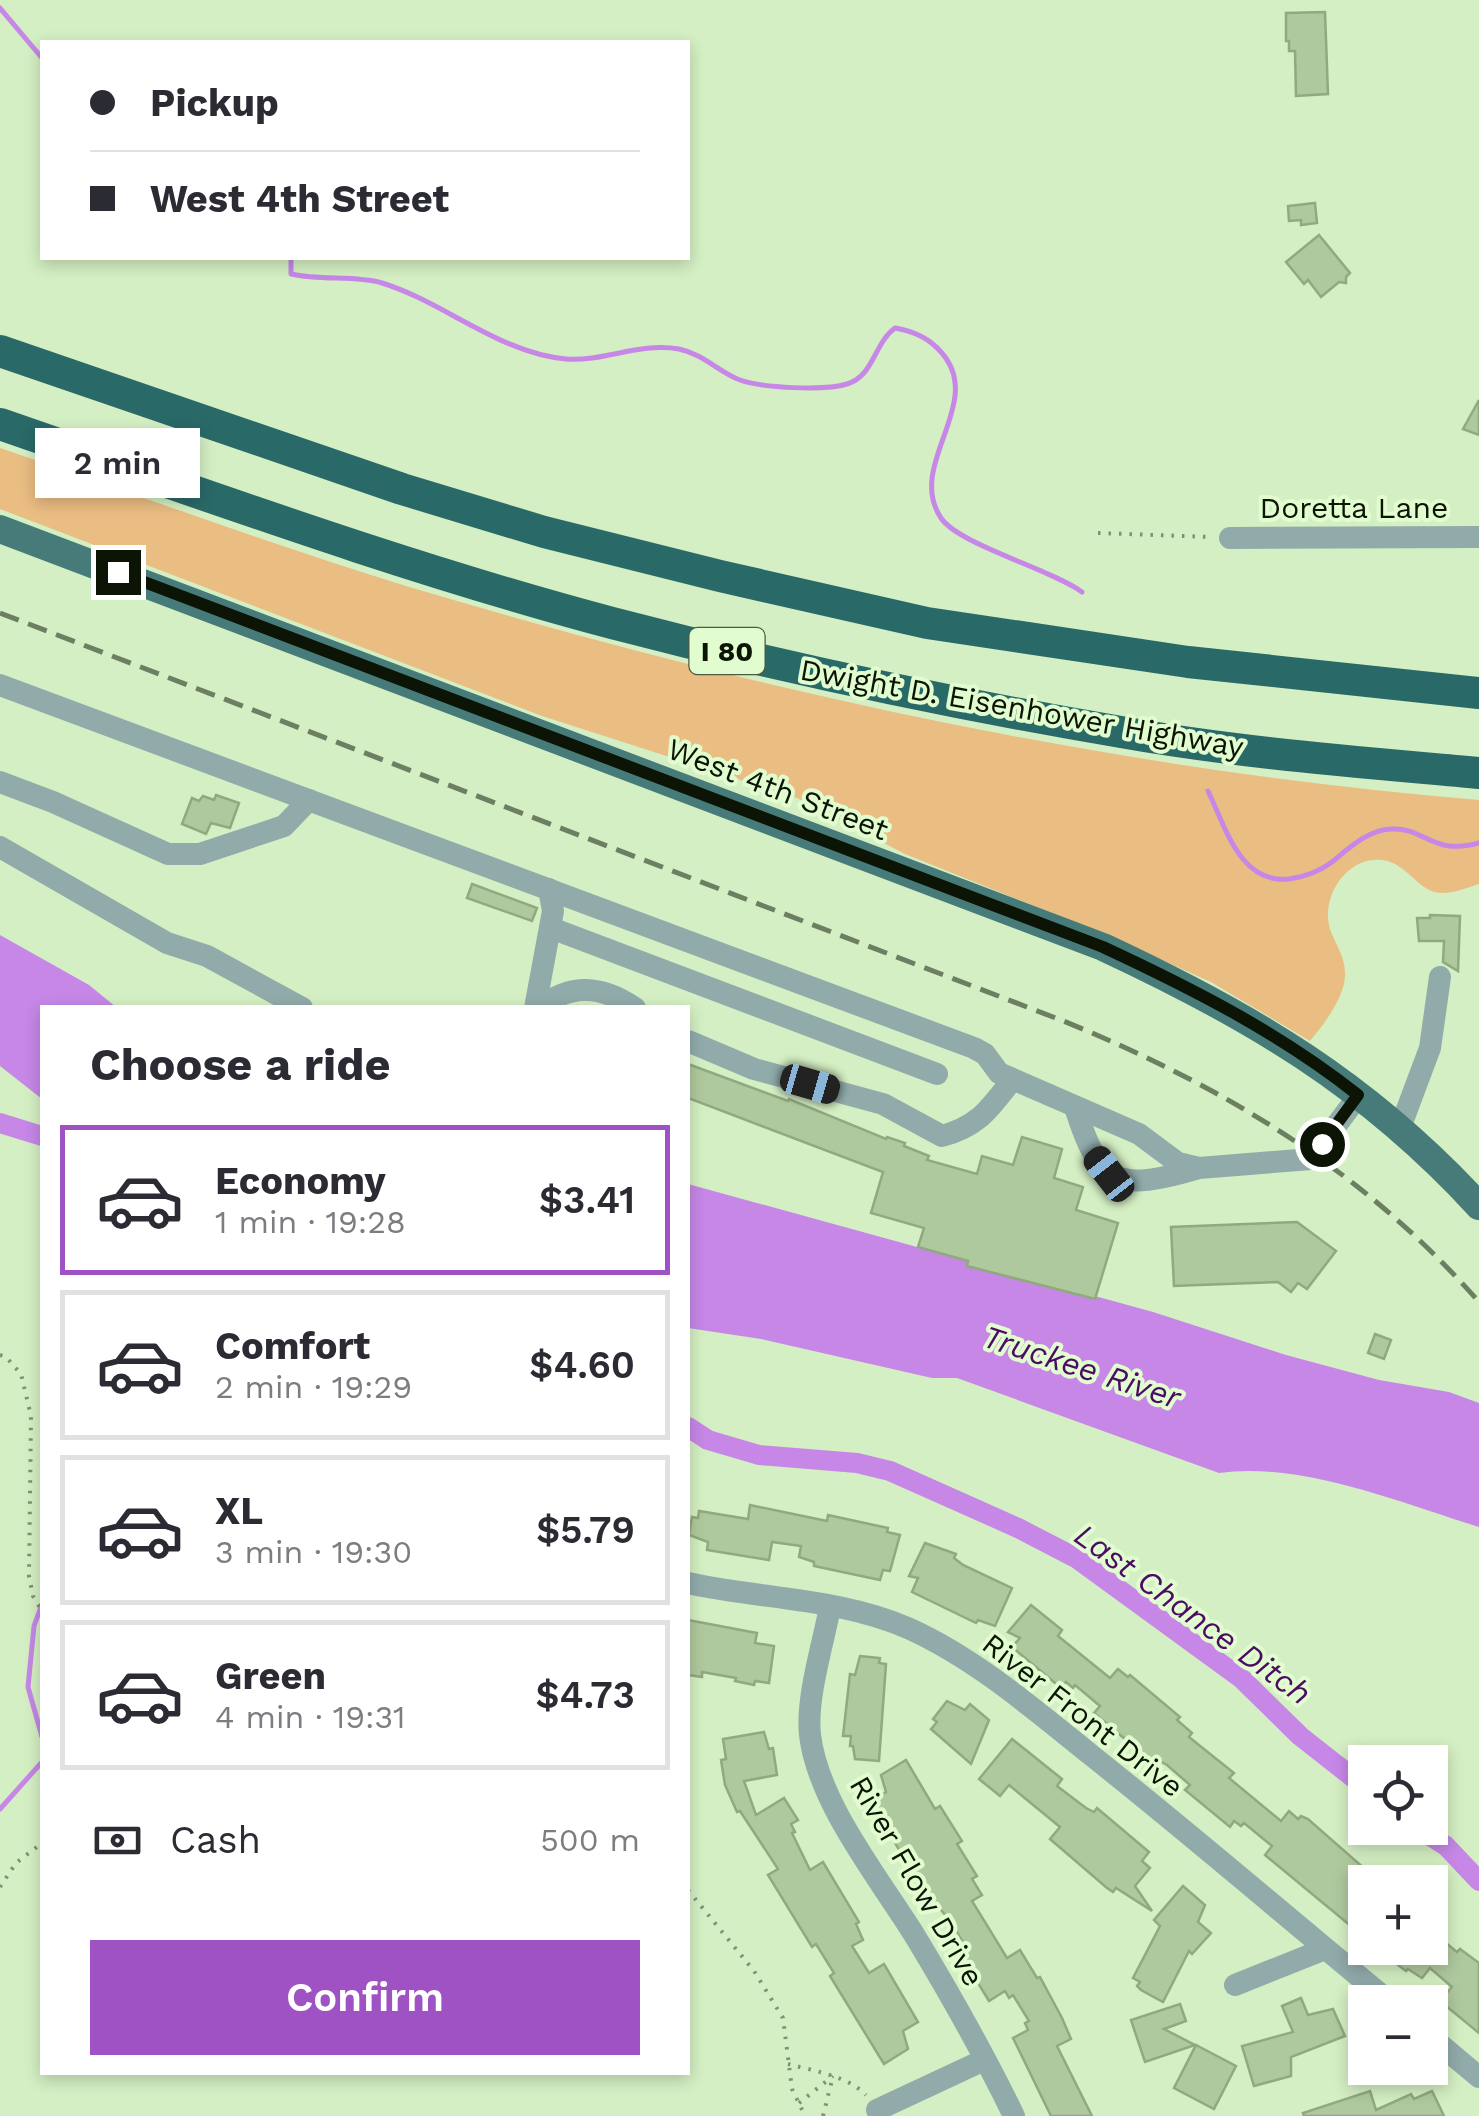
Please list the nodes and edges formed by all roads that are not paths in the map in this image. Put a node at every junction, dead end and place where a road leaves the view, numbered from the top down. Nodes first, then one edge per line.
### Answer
1 (0, 351) edge
2 (0, 424) edge
3 (0, 529) edge
4 (1479, 537) edge
5 (1230, 538) road end
6 (0, 685) edge
7 (1479, 692) edge
8 (1479, 773) edge
9 (0, 782) edge
10 (309, 800) junction
11 (0, 847) edge
12 (548, 889) junction
13 (551, 928) junction
14 (1440, 977) dead end
15 (297, 1005) edge
16 (538, 1005) edge
17 (541, 1005) edge
18 (630, 1005) edge
19 (690, 1042) edge
20 (936, 1074) dead end
21 (1012, 1080) junction
22 (1358, 1095) junction
23 (1075, 1107) junction
24 (1400, 1128) junction
25 (1199, 1168) junction
26 (1479, 1206) edge
27 (690, 1583) edge
28 (830, 1607) junction
29 (1325, 1949) junction
30 (1369, 1985) edge
31 (1234, 1986) dead end
32 (1448, 2051) edge
33 (984, 2060) junction
34 (1479, 2077) edge
35 (876, 2110) road end
36 (1014, 2116) edge

1 - 7 highway, I 80
2 - 8 highway, Dwight D. Eisenhower Highway / I 80
3 - 22 main road, West 4th Street
4 - 5 street, Doretta Lane
6 - 10 street
9 - 10 street
10 - 12 street
11 - 15 street
12 - 13 street
12 - 21 street
13 - 16 street
13 - 20 street
14 - 24 street
17 - 18 street
19 - 21 street
21 - 23 street
22 - 24 main road, West 4th Street
22 - 25 street
23 - 25 street
23 - 25 street
24 - 26 main road, West 4th Street
27 - 28 street, River Front Drive
28 - 29 street, River Front Drive
28 - 33 street, River Flow Drive
29 - 30 street, River Front Drive
29 - 31 street
32 - 34 street
33 - 35 street
33 - 36 street, River Flow Drive

